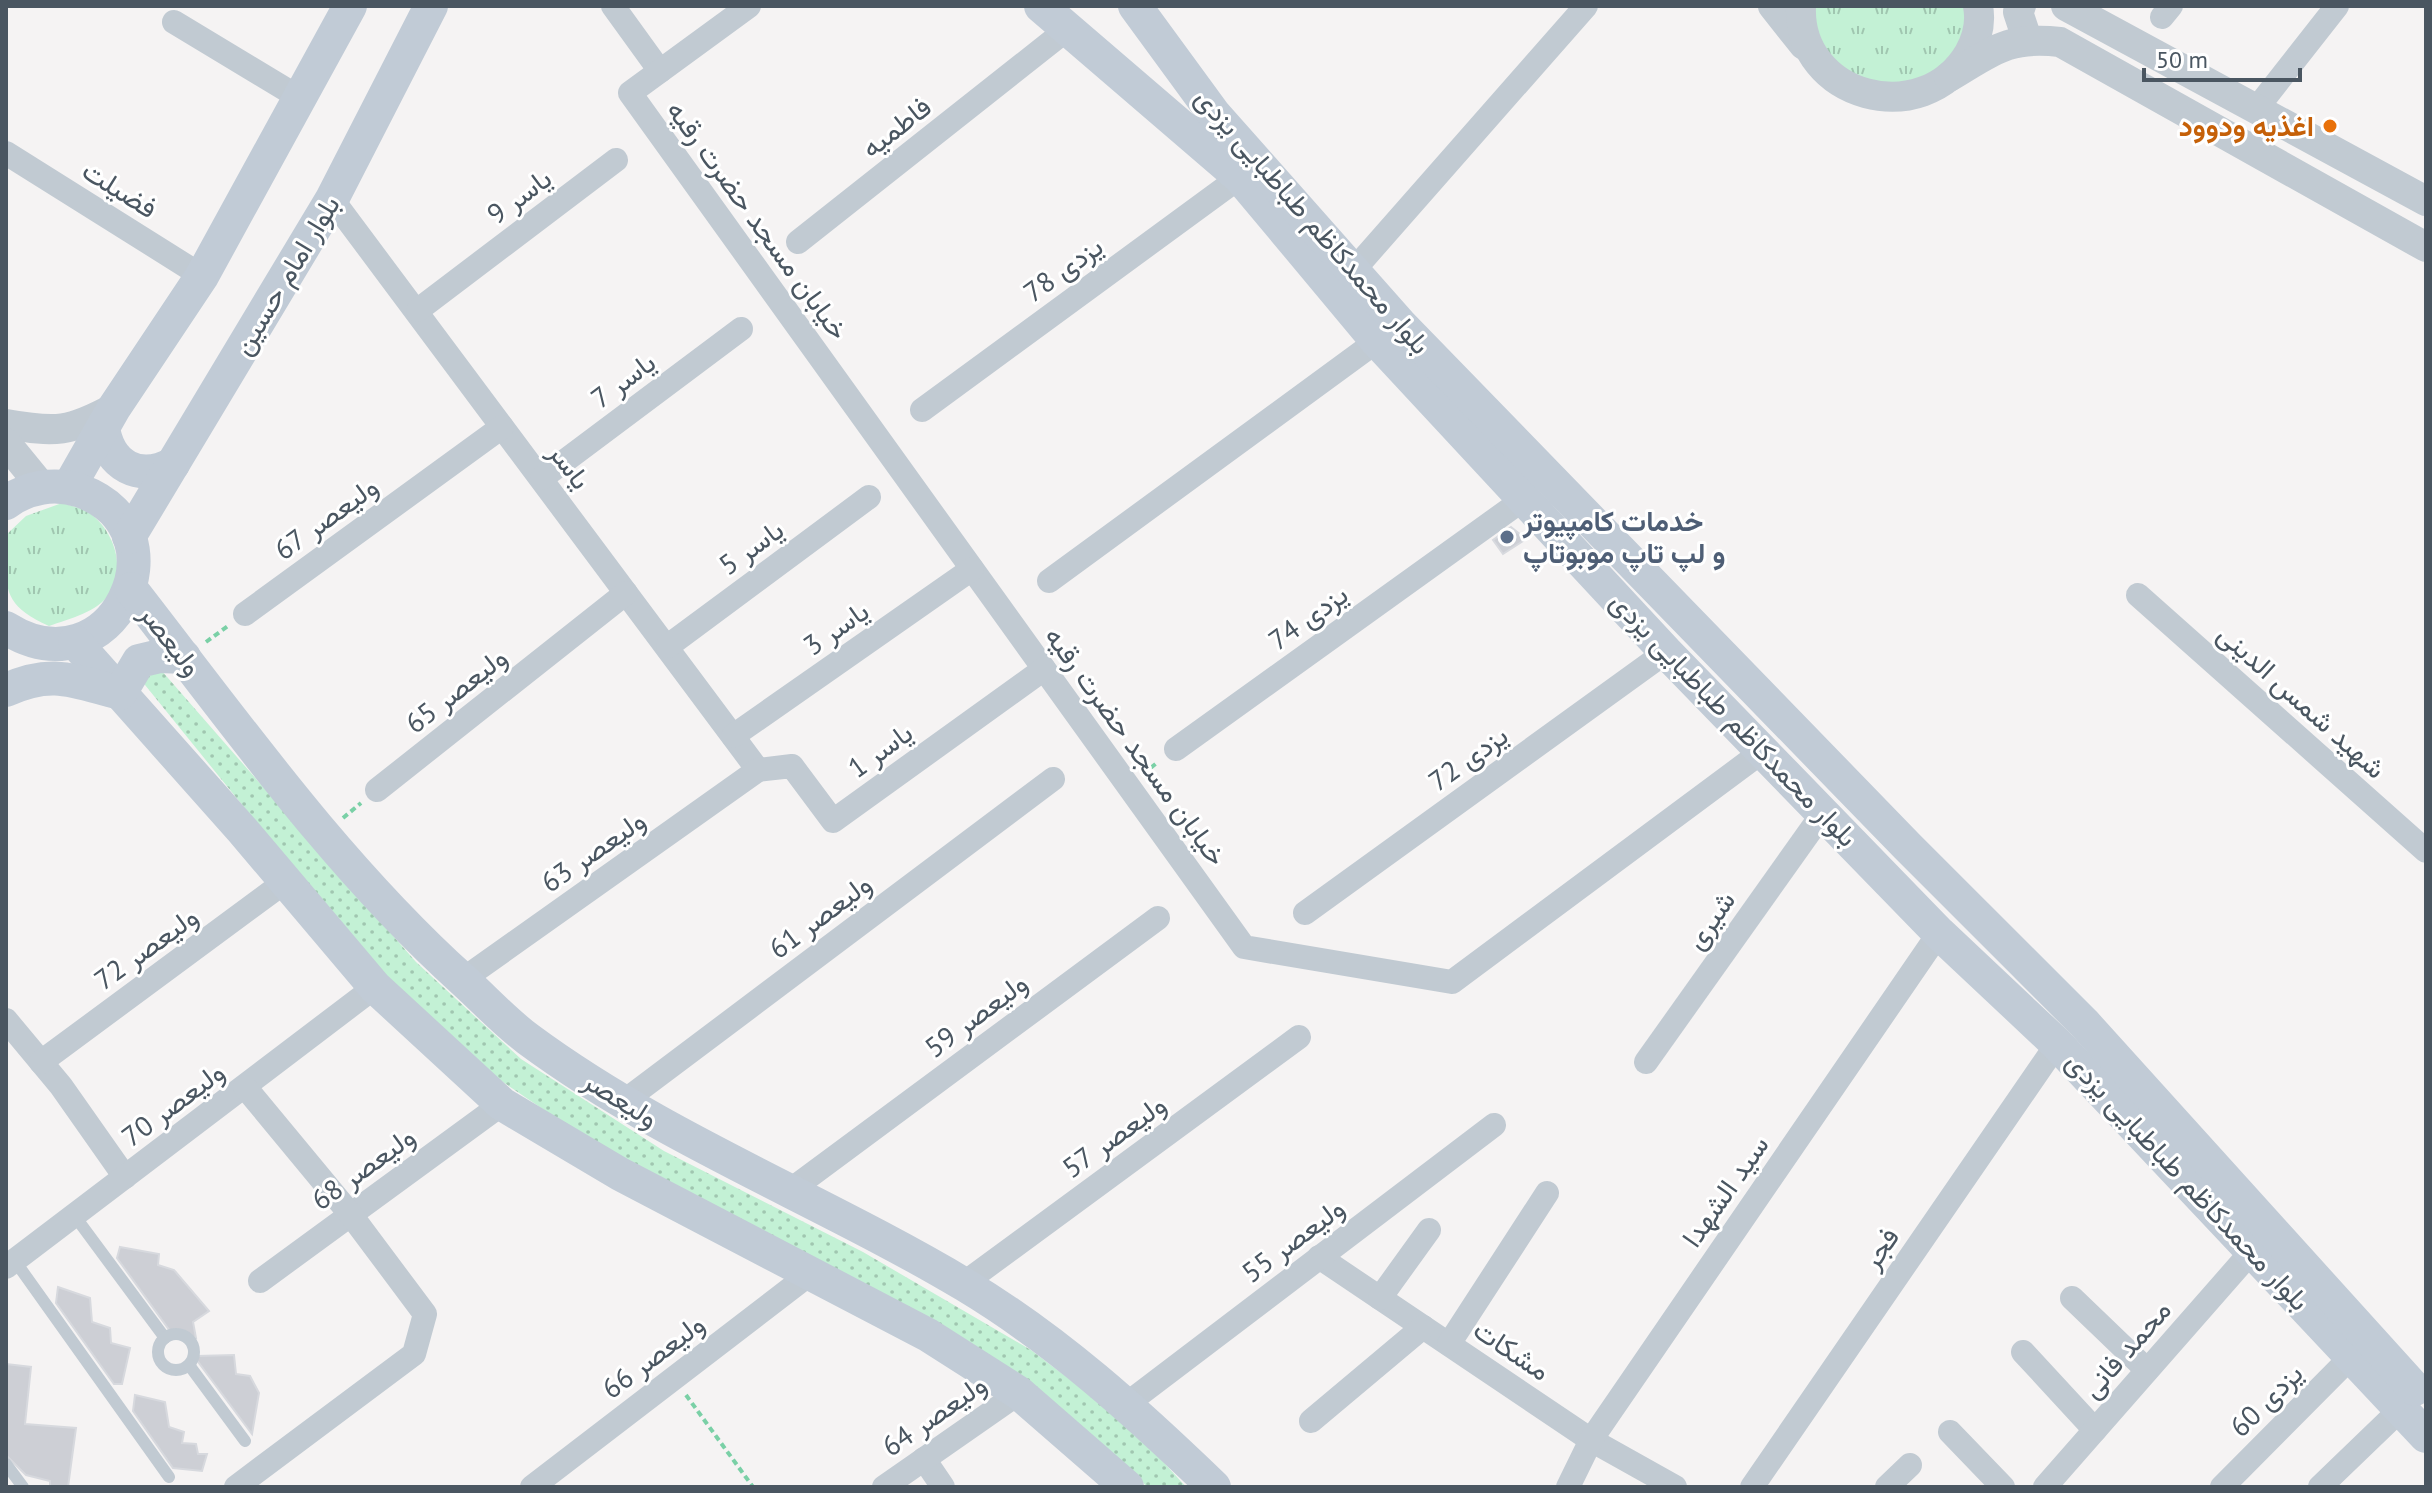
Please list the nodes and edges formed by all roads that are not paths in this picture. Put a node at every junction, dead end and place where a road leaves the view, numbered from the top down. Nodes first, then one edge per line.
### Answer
1 (350, 6) edge
2 (431, 6) edge
3 (613, 6) edge
4 (749, 6) edge
5 (1041, 6) edge
6 (1586, 6) edge
7 (1773, 6) edge
8 (1801, 6) edge
9 (1978, 6) edge
10 (2021, 6) edge
11 (2066, 6) edge
12 (2337, 6) edge
13 (1133, 10) edge
14 (174, 22) dead end
15 (1070, 27) junction
16 (2027, 39) junction
17 (1818, 63) junction
18 (660, 71) junction
19 (1949, 77) junction
20 (300, 98) junction
21 (2257, 108) junction
22 (6, 153) edge
23 (616, 160) dead end
24 (1240, 177) junction
25 (332, 199) junction
26 (2426, 201) edge
27 (798, 242) dead end
28 (2426, 247) edge
29 (1352, 272) junction
30 (202, 276) junction
31 (418, 310) junction
32 (741, 329) dead end
33 (1377, 341) junction
34 (922, 410) dead end
35 (109, 418) junction
36 (6, 424) edge
37 (502, 427) junction
38 (6, 443) edge
39 (173, 464) junction
40 (542, 478) junction
41 (55, 487) junction
42 (869, 497) dead end
43 (1524, 499) junction
44 (6, 503) edge
45 (129, 537) junction
46 (972, 569) junction
47 (1049, 581) dead end
48 (131, 589) junction
49 (626, 593) junction
50 (2138, 595) dead end
51 (245, 614) road end
52 (75, 642) junction
53 (12, 643) edge
54 (668, 646) junction
55 (1666, 652) junction
56 (184, 657) junction
57 (1044, 669) junction
58 (6, 690) edge
59 (120, 693) junction
60 (733, 736) junction
61 (1176, 749) road end
62 (1763, 751) junction
63 (758, 770) junction
64 (1053, 779) dead end
65 (377, 790) road end
66 (1823, 813) junction
67 (2426, 851) edge
68 (286, 881) junction
69 (1305, 913) dead end
70 (1158, 918) dead end
71 (1939, 933) junction
72 (462, 980) junction
73 (375, 987) junction
74 (6, 1020) edge
75 (1299, 1037) dead end
76 (2057, 1044) junction
77 (41, 1062) junction
78 (1646, 1062) dead end
79 (245, 1087) junction
80 (623, 1102) junction
81 (502, 1104) junction
82 (1494, 1125) dead end
83 (2162, 1131) junction
84 (2191, 1161) junction
85 (125, 1177) junction
86 (788, 1192) junction
87 (1547, 1193) dead end
88 (74, 1215) junction
89 (351, 1215) junction
90 (1429, 1230) dead end
91 (2252, 1251) junction
92 (1319, 1257) junction
93 (10, 1264) edge
94 (811, 1273) junction
95 (260, 1281) dead end
96 (963, 1284) junction
97 (1380, 1298) junction
98 (2072, 1298) dead end
99 (1423, 1327) junction
100 (165, 1338) junction
101 (1449, 1344) junction
102 (2023, 1352) dead end
103 (2353, 1355) junction
104 (189, 1365) junction
105 (2147, 1370) junction
106 (1019, 1393) junction
107 (1128, 1403) junction
108 (2414, 1405) edge
109 (1311, 1421) dead end
110 (2095, 1430) junction
111 (1950, 1432) dead end
112 (2426, 1436) edge
113 (1591, 1440) junction
114 (245, 1441) dead end
115 (924, 1459) junction
116 (6, 1464) edge
117 (1910, 1465) dead end
118 (169, 1477) dead end
119 (23, 1487) edge
120 (236, 1487) edge
121 (532, 1487) edge
122 (884, 1487) edge
123 (943, 1487) edge
124 (1127, 1487) edge
125 (1214, 1487) edge
126 (1568, 1487) edge
127 (1675, 1487) edge
128 (1752, 1487) edge
129 (1887, 1487) edge
130 (2003, 1487) edge
131 (2045, 1487) edge
132 (2222, 1487) edge
133 (2320, 1487) edge

1 - 20 main road
2 - 25 main road, بلوار امام حسین
3 - 18 street
4 - 18 street
5 - 15 main road, بلوار محمدکاظم طباطبایی یزدی
6 - 29 street
7 - 17 street
8 - 17 street
9 - 19 street
10 - 16 street
11 - 21 street
12 - 21 street
13 - 29 main road, بلوار محمدکاظم طباطبایی یزدی
14 - 20 street
15 - 24 main road, بلوار محمدکاظم طباطبایی یزدی
15 - 27 street, فاطمیه
16 - 19 street
16 - 28 street
17 - 19 street
18 - 46 street, خیابان مسجد حضرت رقیه
20 - 30 main road
21 - 26 street
22 - 30 street, فضیلت
23 - 31 street, یاسر 9
24 - 33 main road, بلوار محمدکاظم طباطبایی یزدی
24 - 34 street, یزدی 78
25 - 31 street, یاسر
25 - 39 main road, بلوار امام حسین
29 - 83 main road, بلوار محمدکاظم طباطبایی یزدی
30 - 35 main road
31 - 37 street, یاسر
32 - 40 street, یاسر 7
33 - 43 main road, بلوار محمدکاظم طباطبایی یزدی
33 - 47 street
35 - 36 street
35 - 39 main road
35 - 41 main road
37 - 40 street, یاسر
37 - 51 street, ولیعصر 67
38 - 41 street
39 - 45 main road, بلوار امام حسین
40 - 49 street, یاسر
41 - 44 main road
41 - 45 main road
42 - 54 street, یاسر 5
43 - 55 main road, بلوار محمدکاظم طباطبایی یزدی
43 - 61 street, یزدی 74
45 - 48 main road
46 - 57 street, خیابان مسجد حضرت رقیه
46 - 60 street, یاسر 3
48 - 52 main road
48 - 56 main road, ولیعصر
49 - 54 street, یاسر
49 - 65 street, ولیعصر 65
50 - 67 street, شهید شمس الدینی
52 - 53 main road
52 - 59 main road
54 - 60 street, یاسر
55 - 62 main road, بلوار محمدکاظم طباطبایی یزدی
55 - 69 street, یزدی 72
56 - 59 main road
56 - 72 main road, ولیعصر
57 - 62 street, خیابان مسجد حضرت رقیه
57 - 63 street, یاسر 1
58 - 59 main road
59 - 68 main road
60 - 63 street, یاسر
62 - 66 main road, بلوار محمدکاظم طباطبایی یزدی
63 - 72 street, ولیعصر 63
64 - 80 street, ولیعصر 61
66 - 71 main road, بلوار محمدکاظم طباطبایی یزدی
66 - 78 street, شیری
68 - 73 main road
68 - 77 street, ولیعصر 72
70 - 86 street, ولیعصر 59
71 - 76 main road, بلوار محمدکاظم طباطبایی یزدی
71 - 113 street, سید الشهدا
72 - 80 main road, ولیعصر
73 - 79 street, ولیعصر 70
73 - 81 main road
74 - 77 street
75 - 96 street, ولیعصر 57
76 - 83 main road, بلوار محمدکاظم طباطبایی یزدی
76 - 128 street, فجر
77 - 85 street
79 - 85 street, ولیعصر 70
79 - 89 street
80 - 86 main road, ولیعصر
81 - 89 street, ولیعصر 68
81 - 94 main road
82 - 92 street, ولیعصر 55
83 - 84 main road, بلوار محمدکاظم طباطبایی یزدی
84 - 91 main road, بلوار محمدکاظم طباطبایی یزدی
84 - 108 main road, بلوار محمدکاظم طباطبایی یزدی
85 - 88 street, ولیعصر 70
86 - 96 main road, ولیعصر
87 - 101 street
88 - 93 street, ولیعصر 70
88 - 100 lane
89 - 95 street, ولیعصر 68
89 - 120 street
90 - 97 street
91 - 103 main road, بلوار محمدکاظم طباطبایی یزدی
91 - 105 street, محمد فانی
92 - 97 street, مشکات
92 - 107 street, ولیعصر 55
93 - 118 lane
94 - 106 main road
94 - 121 street, ولیعصر 66
96 - 107 main road, ولیعصر
97 - 99 street, مشکات
98 - 105 street
99 - 101 street, مشکات
99 - 109 street
100 - 104 lane
100 - 104 lane
101 - 113 street, مشکات
102 - 110 street
103 - 108 main road, بلوار محمدکاظم طباطبایی یزدی
103 - 132 street, یزدی 60
104 - 114 lane
105 - 110 street, محمد فانی
106 - 115 street, ولیعصر 64
106 - 124 main road
107 - 125 main road, ولیعصر
108 - 112 main road, بلوار محمدکاظم طباطبایی یزدی
108 - 133 street
110 - 131 street, محمد فانی
111 - 130 street
113 - 126 street, سید الشهدا
113 - 127 street, مشکات
115 - 122 street, ولیعصر 64
115 - 123 street
116 - 119 lane
117 - 129 street

